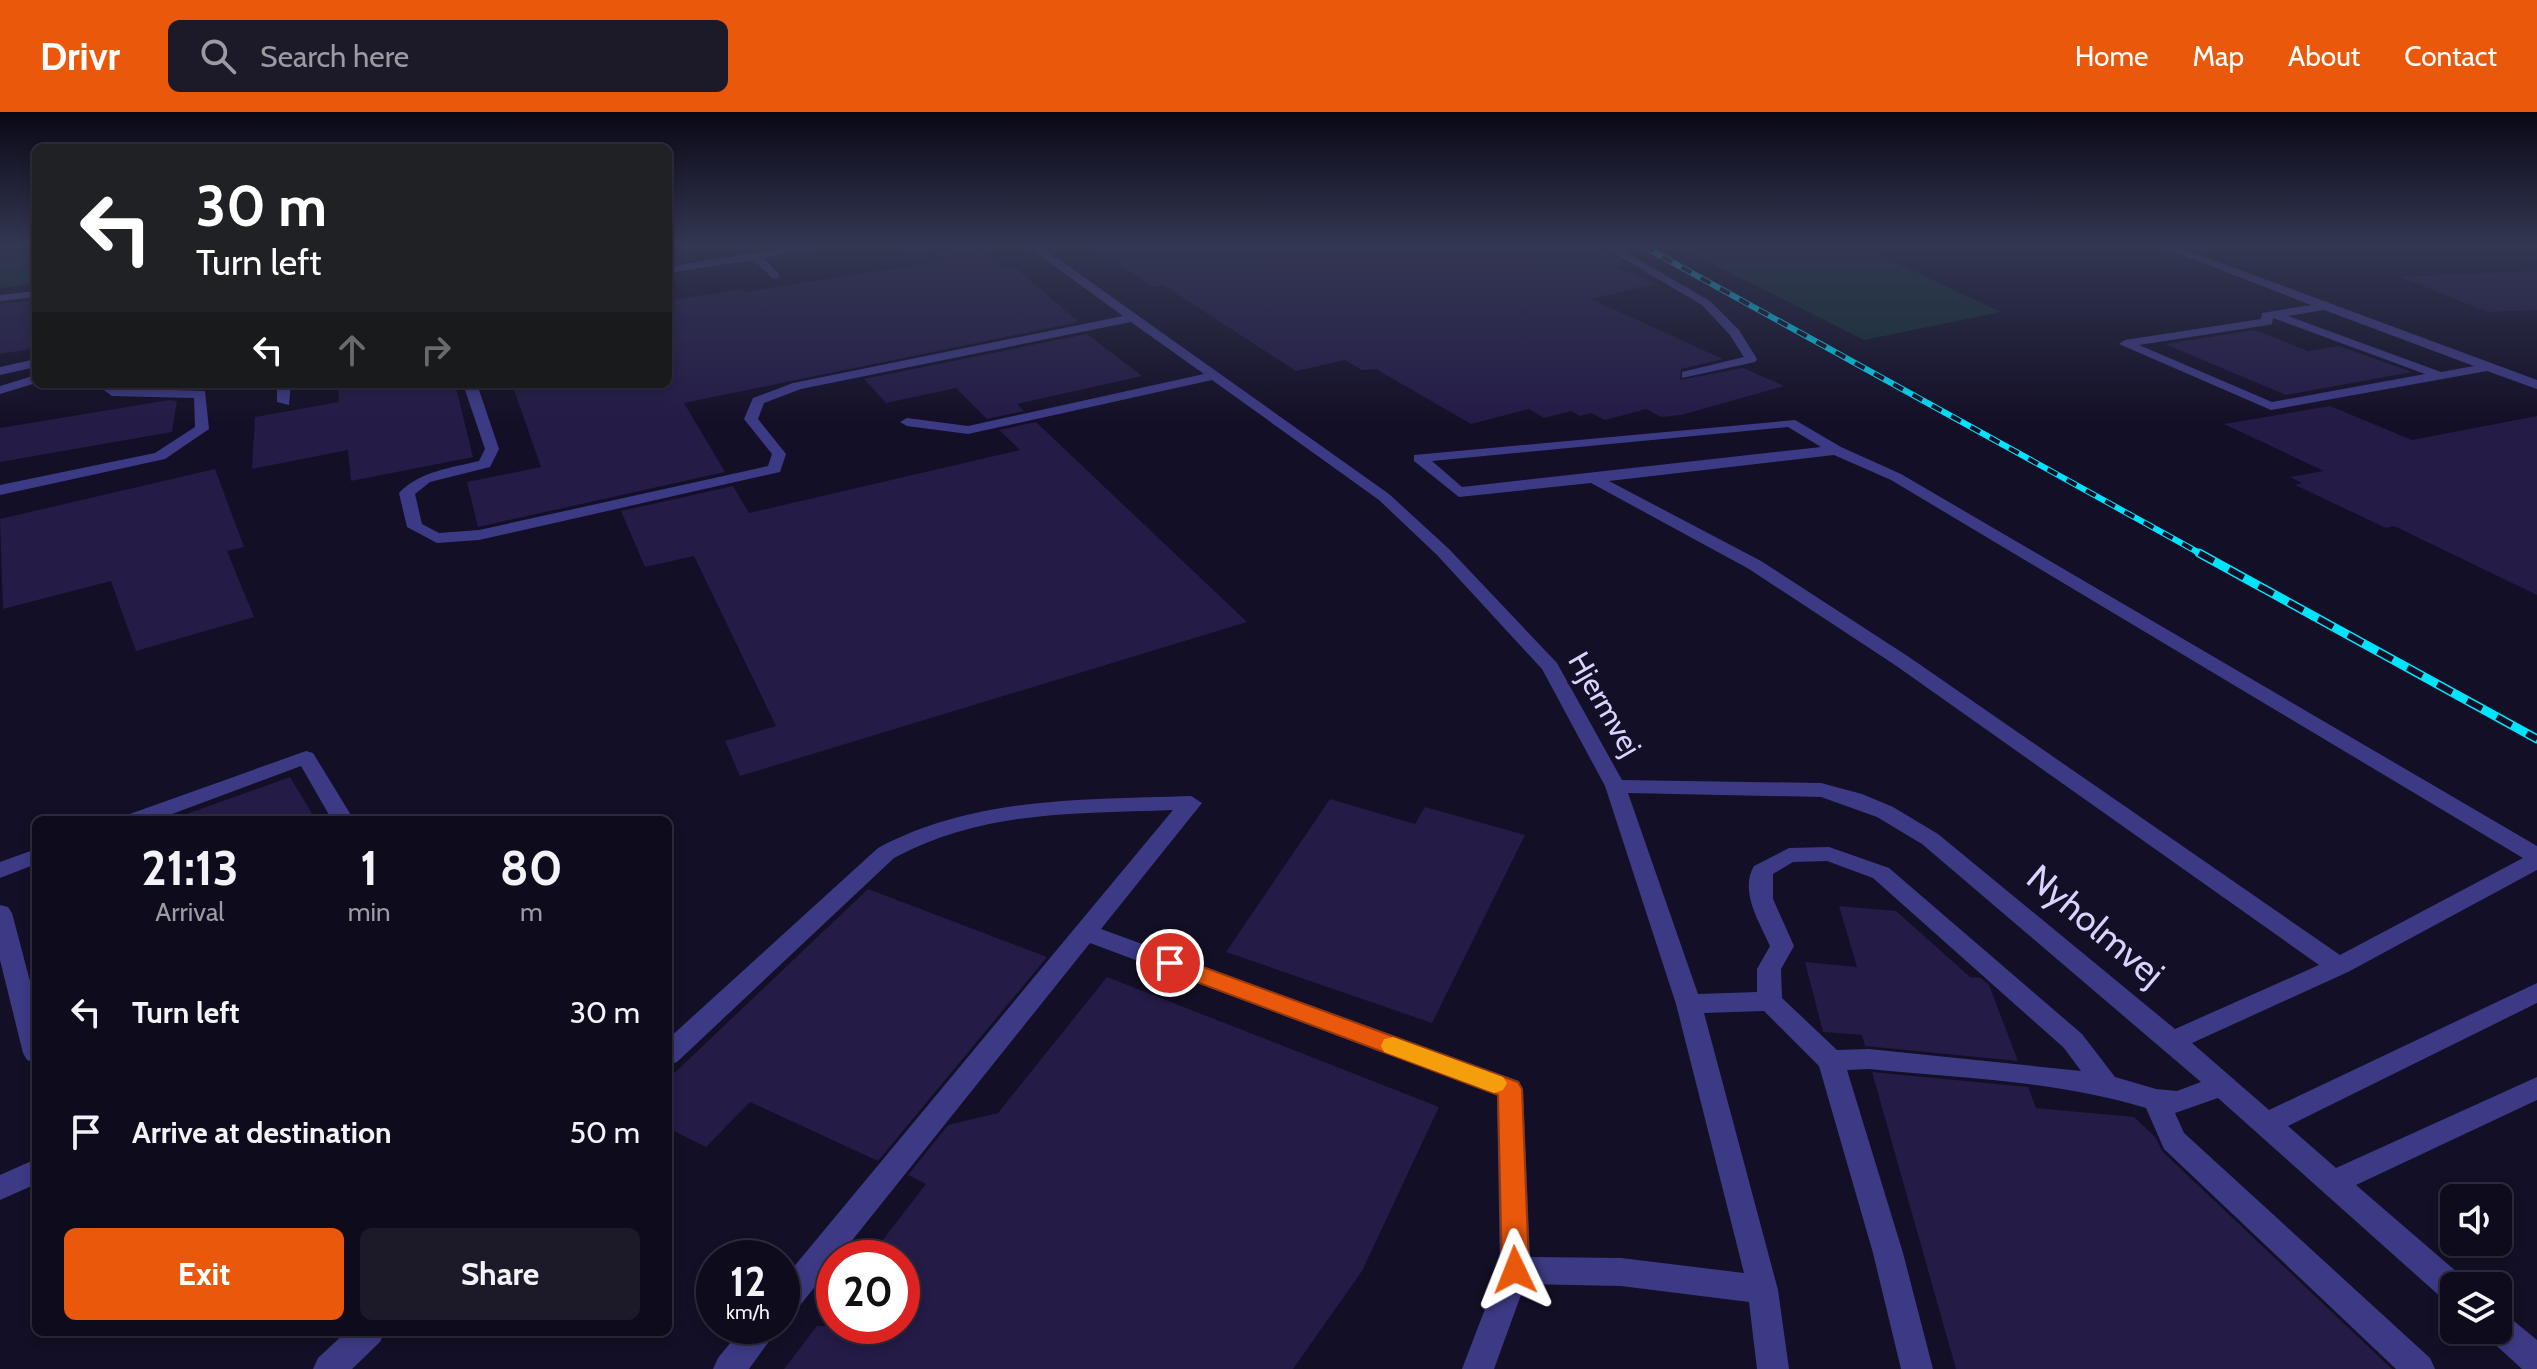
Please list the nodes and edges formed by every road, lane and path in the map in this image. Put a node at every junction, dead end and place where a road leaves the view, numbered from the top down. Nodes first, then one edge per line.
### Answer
1 (1113, 305) edge
2 (1708, 305) edge
3 (2321, 305) edge
4 (2325, 306) junction
5 (2275, 315) junction
6 (1132, 318) junction
7 (32, 364) edge
8 (2488, 367) junction
9 (0, 371) edge
10 (1687, 375) dead end
11 (2439, 375) junction
12 (1214, 376) junction
13 (32, 380) edge
14 (2537, 385) edge
15 (108, 388) edge
16 (284, 388) edge
17 (471, 388) edge
18 (0, 390) edge
19 (284, 402) dead end
20 (907, 422) dead end
21 (1836, 450) junction
22 (1593, 478) junction
23 (0, 490) edge
24 (1615, 786) junction
25 (146, 816) edge
26 (341, 816) edge
27 (32, 858) edge
28 (2537, 858) edge
29 (0, 870) edge
30 (0, 913) edge
31 (1085, 932) junction
32 (2339, 966) junction
33 (2537, 992) edge
34 (1770, 1001) junction
35 (1689, 1004) junction
36 (32, 1037) edge
37 (2172, 1041) junction
38 (672, 1051) edge
39 (1831, 1061) junction
40 (2106, 1085) junction
41 (2222, 1085) junction
42 (2537, 1088) edge
43 (2156, 1100) junction
44 (2267, 1124) junction
45 (32, 1173) edge
46 (2333, 1183) junction
47 (0, 1188) edge
48 (1515, 1270) junction
49 (2440, 1277) edge
50 (800, 1282) edge
51 (1763, 1290) junction
52 (365, 1336) edge
53 (2512, 1339) edge
54 (749, 1344) edge
55 (2537, 1361) edge
56 (329, 1369) edge
57 (729, 1369) edge
58 (1478, 1369) edge
59 (1773, 1369) edge
60 (1917, 1369) edge
61 (2419, 1369) edge

1 - 6 street, Hjermvej
2 - 10 street
3 - 4 street
4 - 5 street
4 - 8 street
5 - 11 street
5 - 11 street
6 - 12 street, Hjermvej
6 - 17 street
7 - 9 street
8 - 11 street
8 - 14 street
12 - 20 street
12 - 24 street, Hjermvej
13 - 18 street
15 - 23 street
16 - 19 street
21 - 22 street
21 - 22 street
21 - 28 street
22 - 32 street
24 - 35 street, Hjermvej
24 - 37 street, Nyholmvej
25 - 26 street
27 - 29 street
28 - 32 street
30 - 36 street
31 - 38 street
31 - 48 street
31 - 50 street
32 - 37 street
33 - 44 street
34 - 35 street
34 - 39 street
34 - 40 street
35 - 51 street, Hjermvej
37 - 41 street, Nyholmvej
39 - 40 street
39 - 60 street
40 - 43 street
41 - 43 street
41 - 44 street, Nyholmvej
42 - 46 street
43 - 61 street
44 - 46 street, Nyholmvej
45 - 47 street
46 - 49 street, Nyholmvej
48 - 51 street
48 - 58 street
51 - 59 street, Hjermvej
52 - 56 street
53 - 55 street
54 - 57 street

